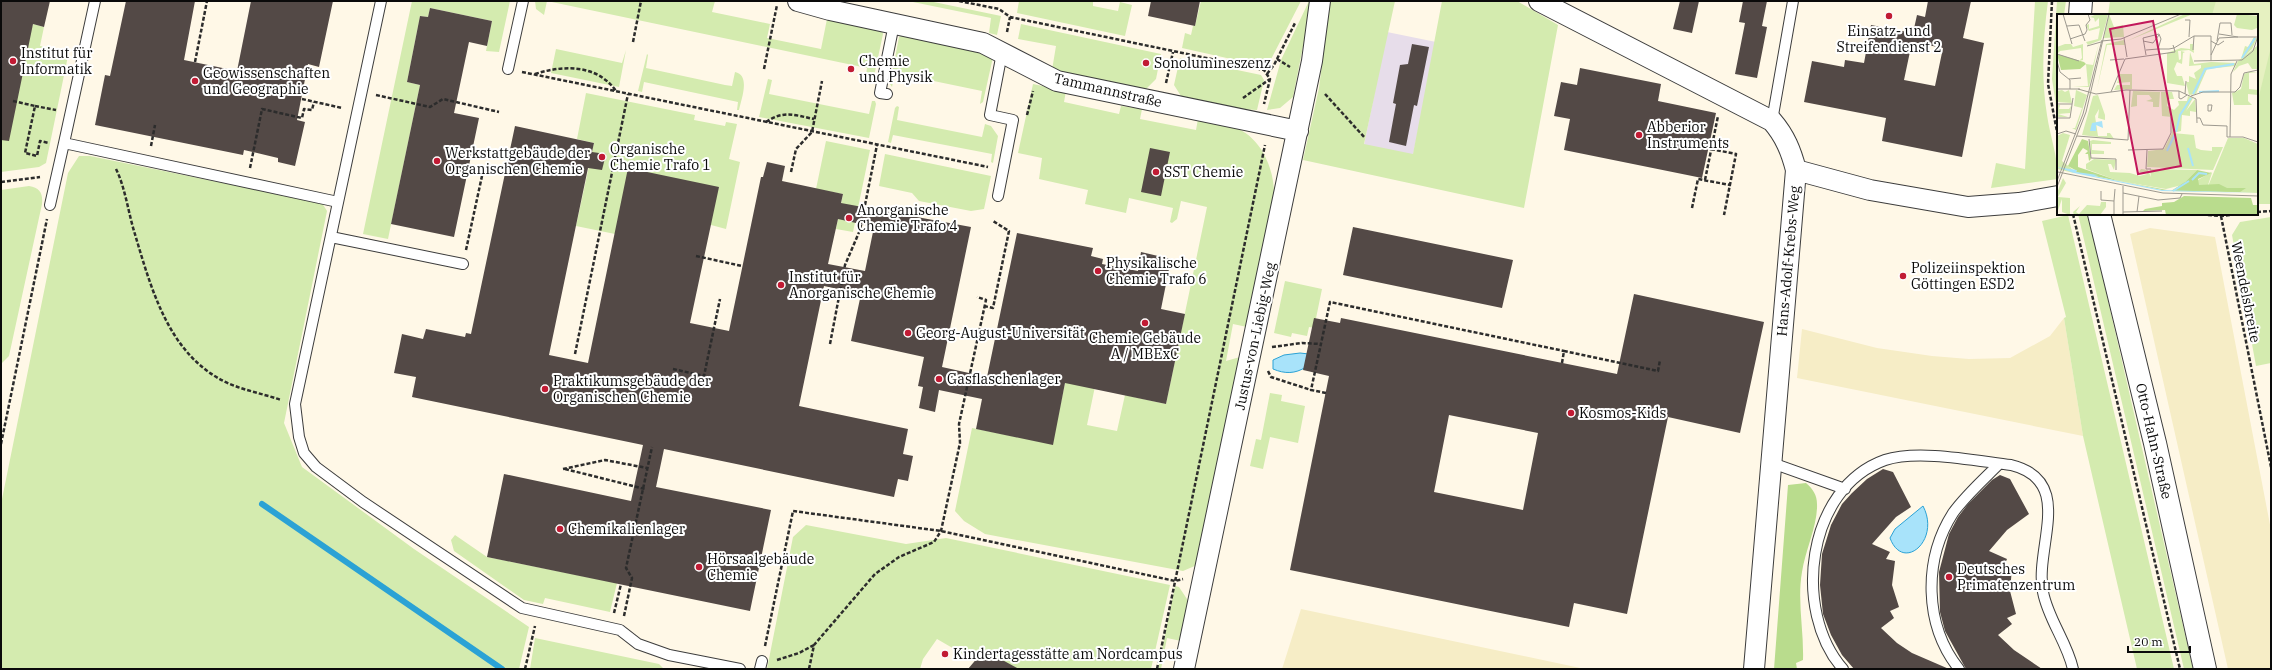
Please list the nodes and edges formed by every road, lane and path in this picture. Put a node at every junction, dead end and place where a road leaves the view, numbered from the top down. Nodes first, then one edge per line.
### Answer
1 (95, 1) edge
2 (207, 1) edge
3 (381, 1) edge
4 (523, 1) edge
5 (641, 1) edge
6 (778, 1) edge
7 (798, 1) edge
8 (959, 1) edge
9 (1320, 1) edge
10 (1539, 1) edge
11 (1794, 1) edge
12 (2052, 1) edge
13 (2081, 1) edge
14 (2089, 1) edge
15 (2080, 14) edge
16 (2088, 14) edge
17 (1296, 21) dead end
18 (894, 24) junction
19 (633, 42) dead end
20 (1173, 52) junction
21 (1002, 53) junction
22 (1277, 59) junction
23 (195, 62) dead end
24 (1291, 67) dead end
25 (508, 69) joint
26 (764, 69) dead end
27 (1037, 71) junction
28 (534, 74) junction
29 (1267, 74) junction
30 (1270, 79) junction
31 (822, 81) dead end
32 (616, 91) junction
33 (362, 92) junction
34 (1324, 93) dead end
35 (628, 94) junction
36 (887, 94) dead end
37 (302, 99) dead end
38 (13, 101) dead end
39 (314, 102) junction
40 (1162, 103) junction
41 (35, 106) junction
42 (345, 109) dead end
43 (57, 110) dead end
44 (499, 112) dead end
45 (1718, 116) dead end
46 (1229, 117) junction
47 (814, 118) junction
48 (1772, 121) junction
49 (766, 122) junction
50 (1026, 122) dead end
51 (155, 125) dead end
52 (1269, 125) junction
53 (1298, 131) junction
54 (812, 132) junction
55 (2057, 132) edge
56 (153, 137) dead end
57 (1365, 138) dead end
58 (64, 143) junction
59 (877, 145) junction
60 (1711, 149) junction
61 (106, 152) junction
62 (487, 168) dead end
63 (1003, 170) junction
64 (1796, 170) junction
65 (791, 172) dead end
66 (56, 178) junction
67 (1705, 180) junction
68 (1, 182) edge
69 (247, 182) junction
70 (1730, 185) junction
71 (998, 196) dead end
72 (2057, 196) edge
73 (338, 202) junction
74 (50, 205) joint
75 (1692, 208) dead end
76 (2271, 210) edge
77 (2258, 212) edge
78 (1724, 215) dead end
79 (2074, 215) edge
80 (2099, 215) edge
81 (2208, 215) edge
82 (2230, 215) edge
83 (2221, 216) junction
84 (993, 221) dead end
85 (331, 237) junction
86 (696, 256) dead end
87 (463, 264) joint
88 (742, 266) dead end
89 (977, 297) dead end
90 (720, 299) dead end
91 (984, 306) junction
92 (830, 344) dead end
93 (1320, 344) junction
94 (1286, 345) dead end
95 (1564, 351) junction
96 (575, 354) dead end
97 (1660, 360) dead end
98 (1562, 363) dead end
99 (673, 369) dead end
100 (1268, 370) dead end
101 (1311, 390) junction
102 (1326, 393) dead end
103 (295, 404) junction
104 (1, 444) edge
105 (652, 447) dead end
106 (1772, 462) junction
107 (1999, 464) junction
108 (2271, 467) edge
109 (647, 468) junction
110 (645, 488) dead end
111 (1845, 489) junction
112 (940, 531) junction
113 (1204, 574) junction
114 (1175, 581) junction
115 (621, 584) dead end
116 (616, 604) dead end
117 (538, 612) junction
118 (620, 630) junction
119 (814, 645) junction
120 (761, 665) edge
121 (1837, 667) edge
122 (525, 669) edge
123 (740, 669) edge
124 (809, 669) edge
125 (1157, 669) edge
126 (1184, 669) edge
127 (1754, 669) edge
128 (1959, 669) edge
129 (2073, 669) edge
130 (2180, 669) edge
131 (2205, 669) edge

1 - 58 lane
2 - 23 path
3 - 33 lane
4 - 25 lane
5 - 19 path
6 - 26 path
7 - 18 street, Tammannstraße
8 - 20 path
9 - 53 street, Justus-von-Liebig-Weg
10 - 48 street, Hans-Adolf-Krebs-Weg
11 - 48 lane
12 - 55 path
13 - 15 street
14 - 16 street
17 - 22 path
18 - 21 street, Tammannstraße
18 - 36 lane
20 - 29 path
20 - 40 path
21 - 27 street, Tammannstraße
21 - 63 lane
22 - 24 path
22 - 29 path
25 - 28 path
27 - 40 street, Tammannstraße
27 - 50 path
28 - 32 path
28 - 32 path
29 - 30 path
30 - 46 path
30 - 52 path
31 - 47 path
32 - 35 path
33 - 44 path
33 - 73 lane
34 - 57 path
35 - 49 path
35 - 96 path
37 - 39 path
38 - 41 path
39 - 42 path
39 - 69 path
40 - 46 street, Tammannstraße
41 - 43 path
41 - 58 path
45 - 60 path
46 - 52 street, Tammannstraße
47 - 49 path
47 - 54 path
48 - 64 street, Hans-Adolf-Krebs-Weg
49 - 54 path
51 - 56 path
52 - 53 street, Tammannstraße
52 - 114 path
53 - 113 street, Justus-von-Liebig-Weg
54 - 59 path
54 - 65 path
58 - 61 lane
58 - 66 lane
59 - 63 path
59 - 92 path
60 - 67 path
60 - 70 path
61 - 69 lane
61 - 103 path
62 - 87 path
63 - 71 lane
64 - 72 street
64 - 106 street, Hans-Adolf-Krebs-Weg
66 - 68 path
66 - 74 lane
67 - 70 path
67 - 75 path
69 - 73 lane
70 - 78 path
73 - 85 lane
74 - 104 path
76 - 77 path
79 - 130 path
80 - 131 street, Otto-Hahn-Straße
81 - 83 path
82 - 83 path
83 - 108 path, Weendelsbreite
84 - 91 path
85 - 87 lane
85 - 103 lane
86 - 88 path
89 - 91 path
90 - 99 path
91 - 112 path
93 - 94 path
93 - 95 path
93 - 101 path
95 - 97 path
95 - 98 path
100 - 101 path
101 - 102 path
103 - 117 lane
105 - 109 path
106 - 111 lane
106 - 127 street, Hans-Adolf-Krebs-Weg
107 - 111 lane
107 - 128 lane
107 - 129 lane
109 - 110 path
109 - 118 path
111 - 121 lane
112 - 114 path
112 - 119 path
112 - 120 path
113 - 114 path
113 - 126 street, Justus-von-Liebig-Weg
114 - 125 path
115 - 116 path
117 - 118 lane
117 - 122 path
118 - 123 lane
119 - 120 path
119 - 124 path

